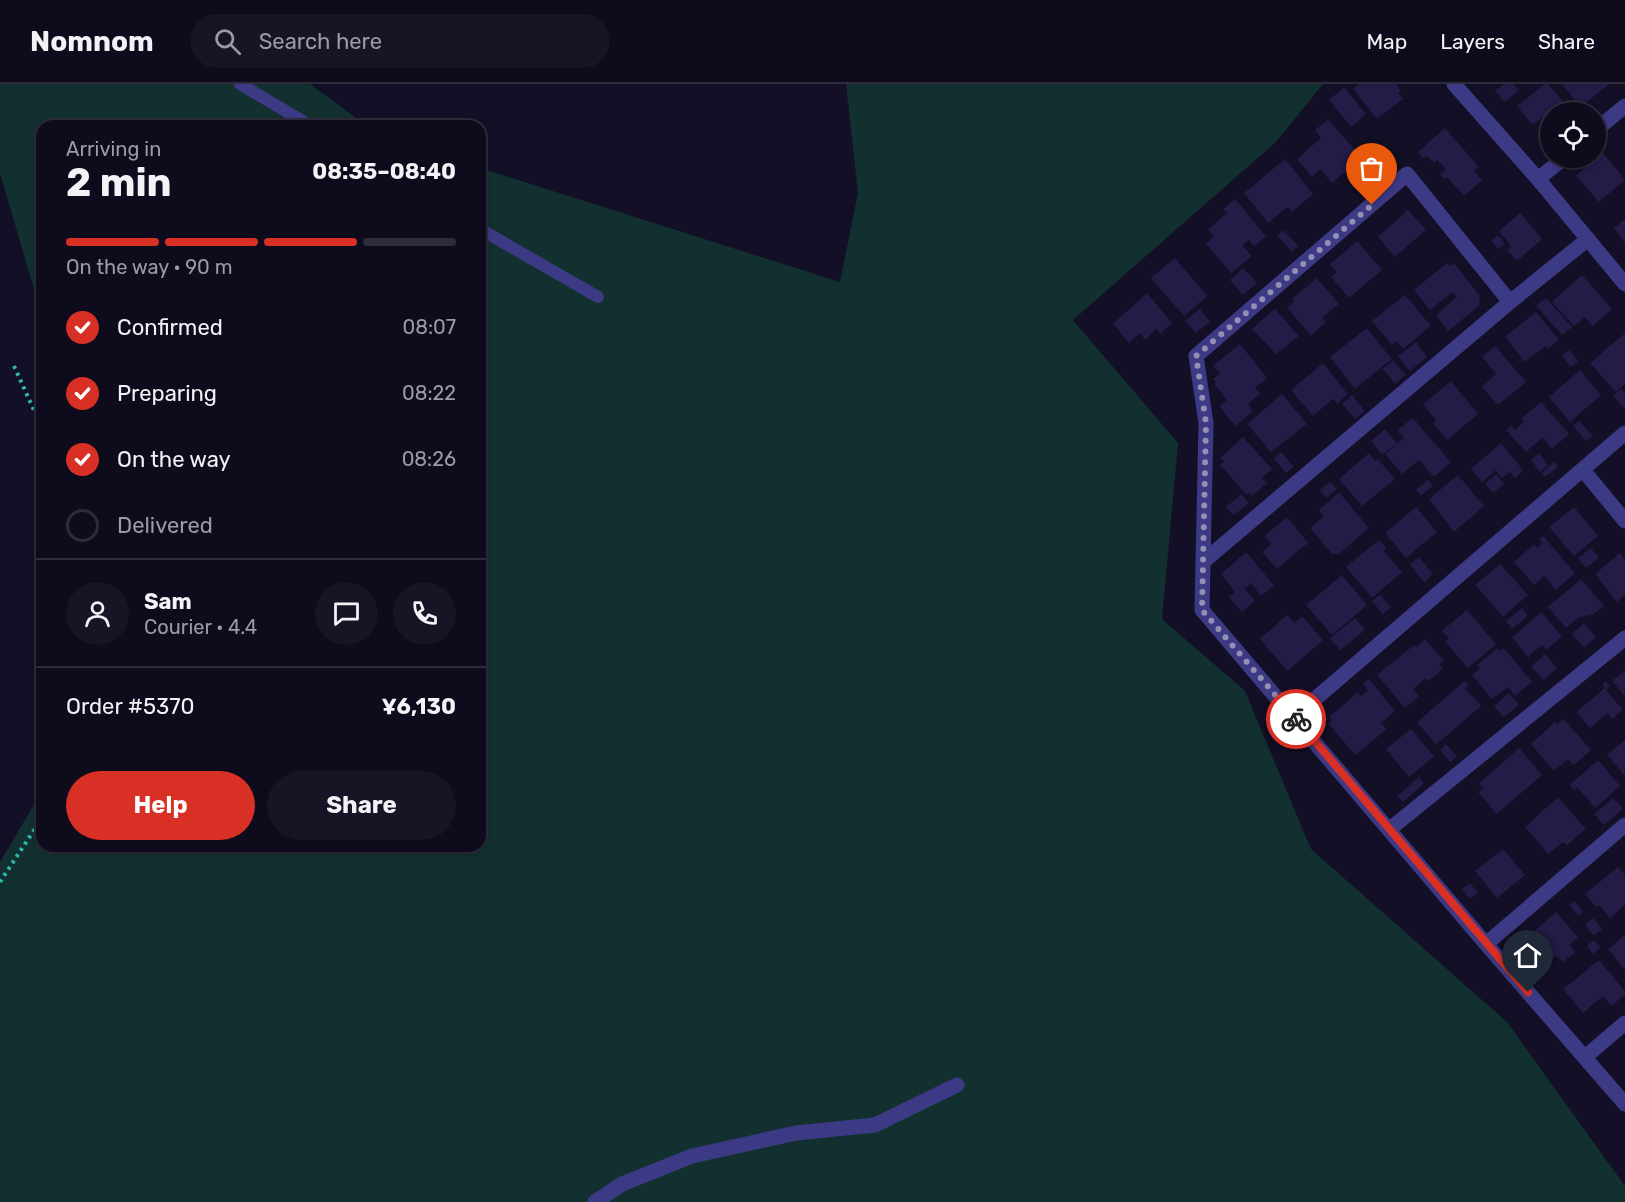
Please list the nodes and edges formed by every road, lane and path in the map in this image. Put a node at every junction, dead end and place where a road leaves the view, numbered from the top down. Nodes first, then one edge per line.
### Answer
1 (240, 84) edge
2 (1454, 84) edge
3 (1625, 106) edge
4 (301, 120) edge
5 (1606, 122) edge
6 (1552, 168) edge
7 (1538, 179) junction
8 (486, 233) edge
9 (1588, 239) junction
10 (1625, 284) edge
11 (598, 297) dead end
12 (1510, 302) junction
13 (14, 366) dead end
14 (36, 415) edge
15 (1625, 433) edge
16 (1583, 470) junction
17 (1625, 521) edge
18 (1204, 561) junction
19 (1625, 638) edge
20 (1294, 717) junction
21 (1625, 825) edge
22 (36, 827) edge
23 (1390, 830) junction
24 (0, 882) edge
25 (1486, 944) junction
26 (1625, 1023) edge
27 (1585, 1057) junction
28 (957, 1085) dead end
29 (1625, 1104) edge
30 (595, 1202) edge

1 - 4 lane
2 - 7 street
3 - 5 street
6 - 7 street
7 - 9 street
8 - 11 lane
9 - 10 street
9 - 12 street
12 - 18 street
12 - 18 street
13 - 14 path
15 - 16 street
16 - 17 street
16 - 20 street
18 - 20 street
19 - 23 street
20 - 23 street
21 - 25 street
22 - 24 path
23 - 25 street
25 - 27 street
26 - 27 street
27 - 29 street
28 - 30 street

